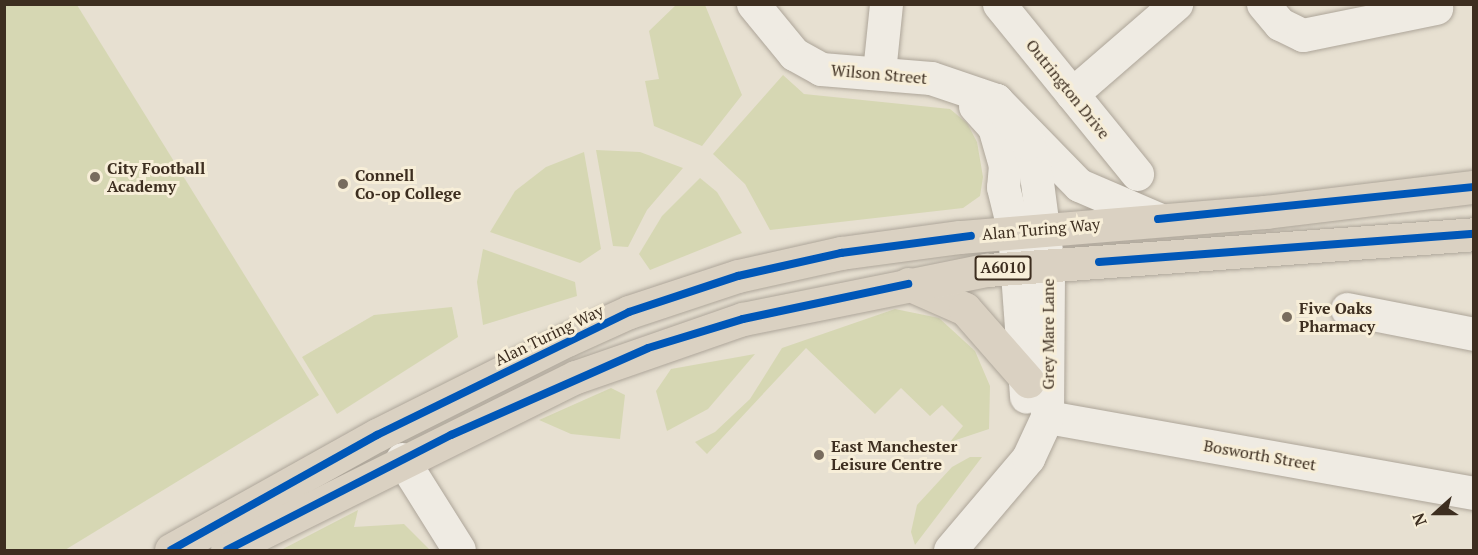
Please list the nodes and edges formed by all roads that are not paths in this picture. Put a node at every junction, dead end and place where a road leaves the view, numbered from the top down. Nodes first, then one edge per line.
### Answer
1 (753, 4) edge
2 (886, 4) edge
3 (999, 4) edge
4 (1176, 4) edge
5 (1263, 4) edge
6 (1436, 9) dead end
7 (879, 72) junction
8 (958, 87) junction
9 (1072, 94) junction
10 (996, 100) junction
11 (1137, 174) dead end
12 (1470, 189) edge
13 (1158, 219) junction
14 (1030, 231) junction
15 (1473, 234) edge
16 (1033, 266) junction
17 (908, 284) junction
18 (1347, 309) dead end
19 (1473, 334) edge
20 (1028, 381) junction
21 (1047, 417) junction
22 (402, 459) junction
23 (1021, 468) junction
24 (1473, 494) edge
25 (171, 550) edge
26 (227, 550) edge
27 (459, 550) edge
28 (950, 550) edge

1 - 7 street, Wilson Street
2 - 7 street
3 - 9 street, Outrington Drive
4 - 9 street
5 - 6 street
7 - 8 street, Wilson Street
8 - 10 street, Wilson Street
8 - 14 street
9 - 11 street, Outrington Drive
10 - 13 street, Wilson Street
10 - 14 street
12 - 13 highway, Alan Turing Way / A6010
13 - 14 highway, Alan Turing Way / A6010
14 - 16 street
14 - 25 highway, Alan Turing Way / A6010
15 - 16 highway, A6010
16 - 17 highway, A6010
16 - 20 street, Grey Mare Lane
16 - 21 street, Grey Mare Lane
17 - 20 highway
17 - 22 highway, A6010
18 - 19 street
20 - 23 street, Grey Mare Lane
21 - 23 street, Grey Mare Lane
21 - 24 street, Bosworth Street
22 - 26 highway, A6010
22 - 27 street
23 - 28 street, Grey Mare Lane

